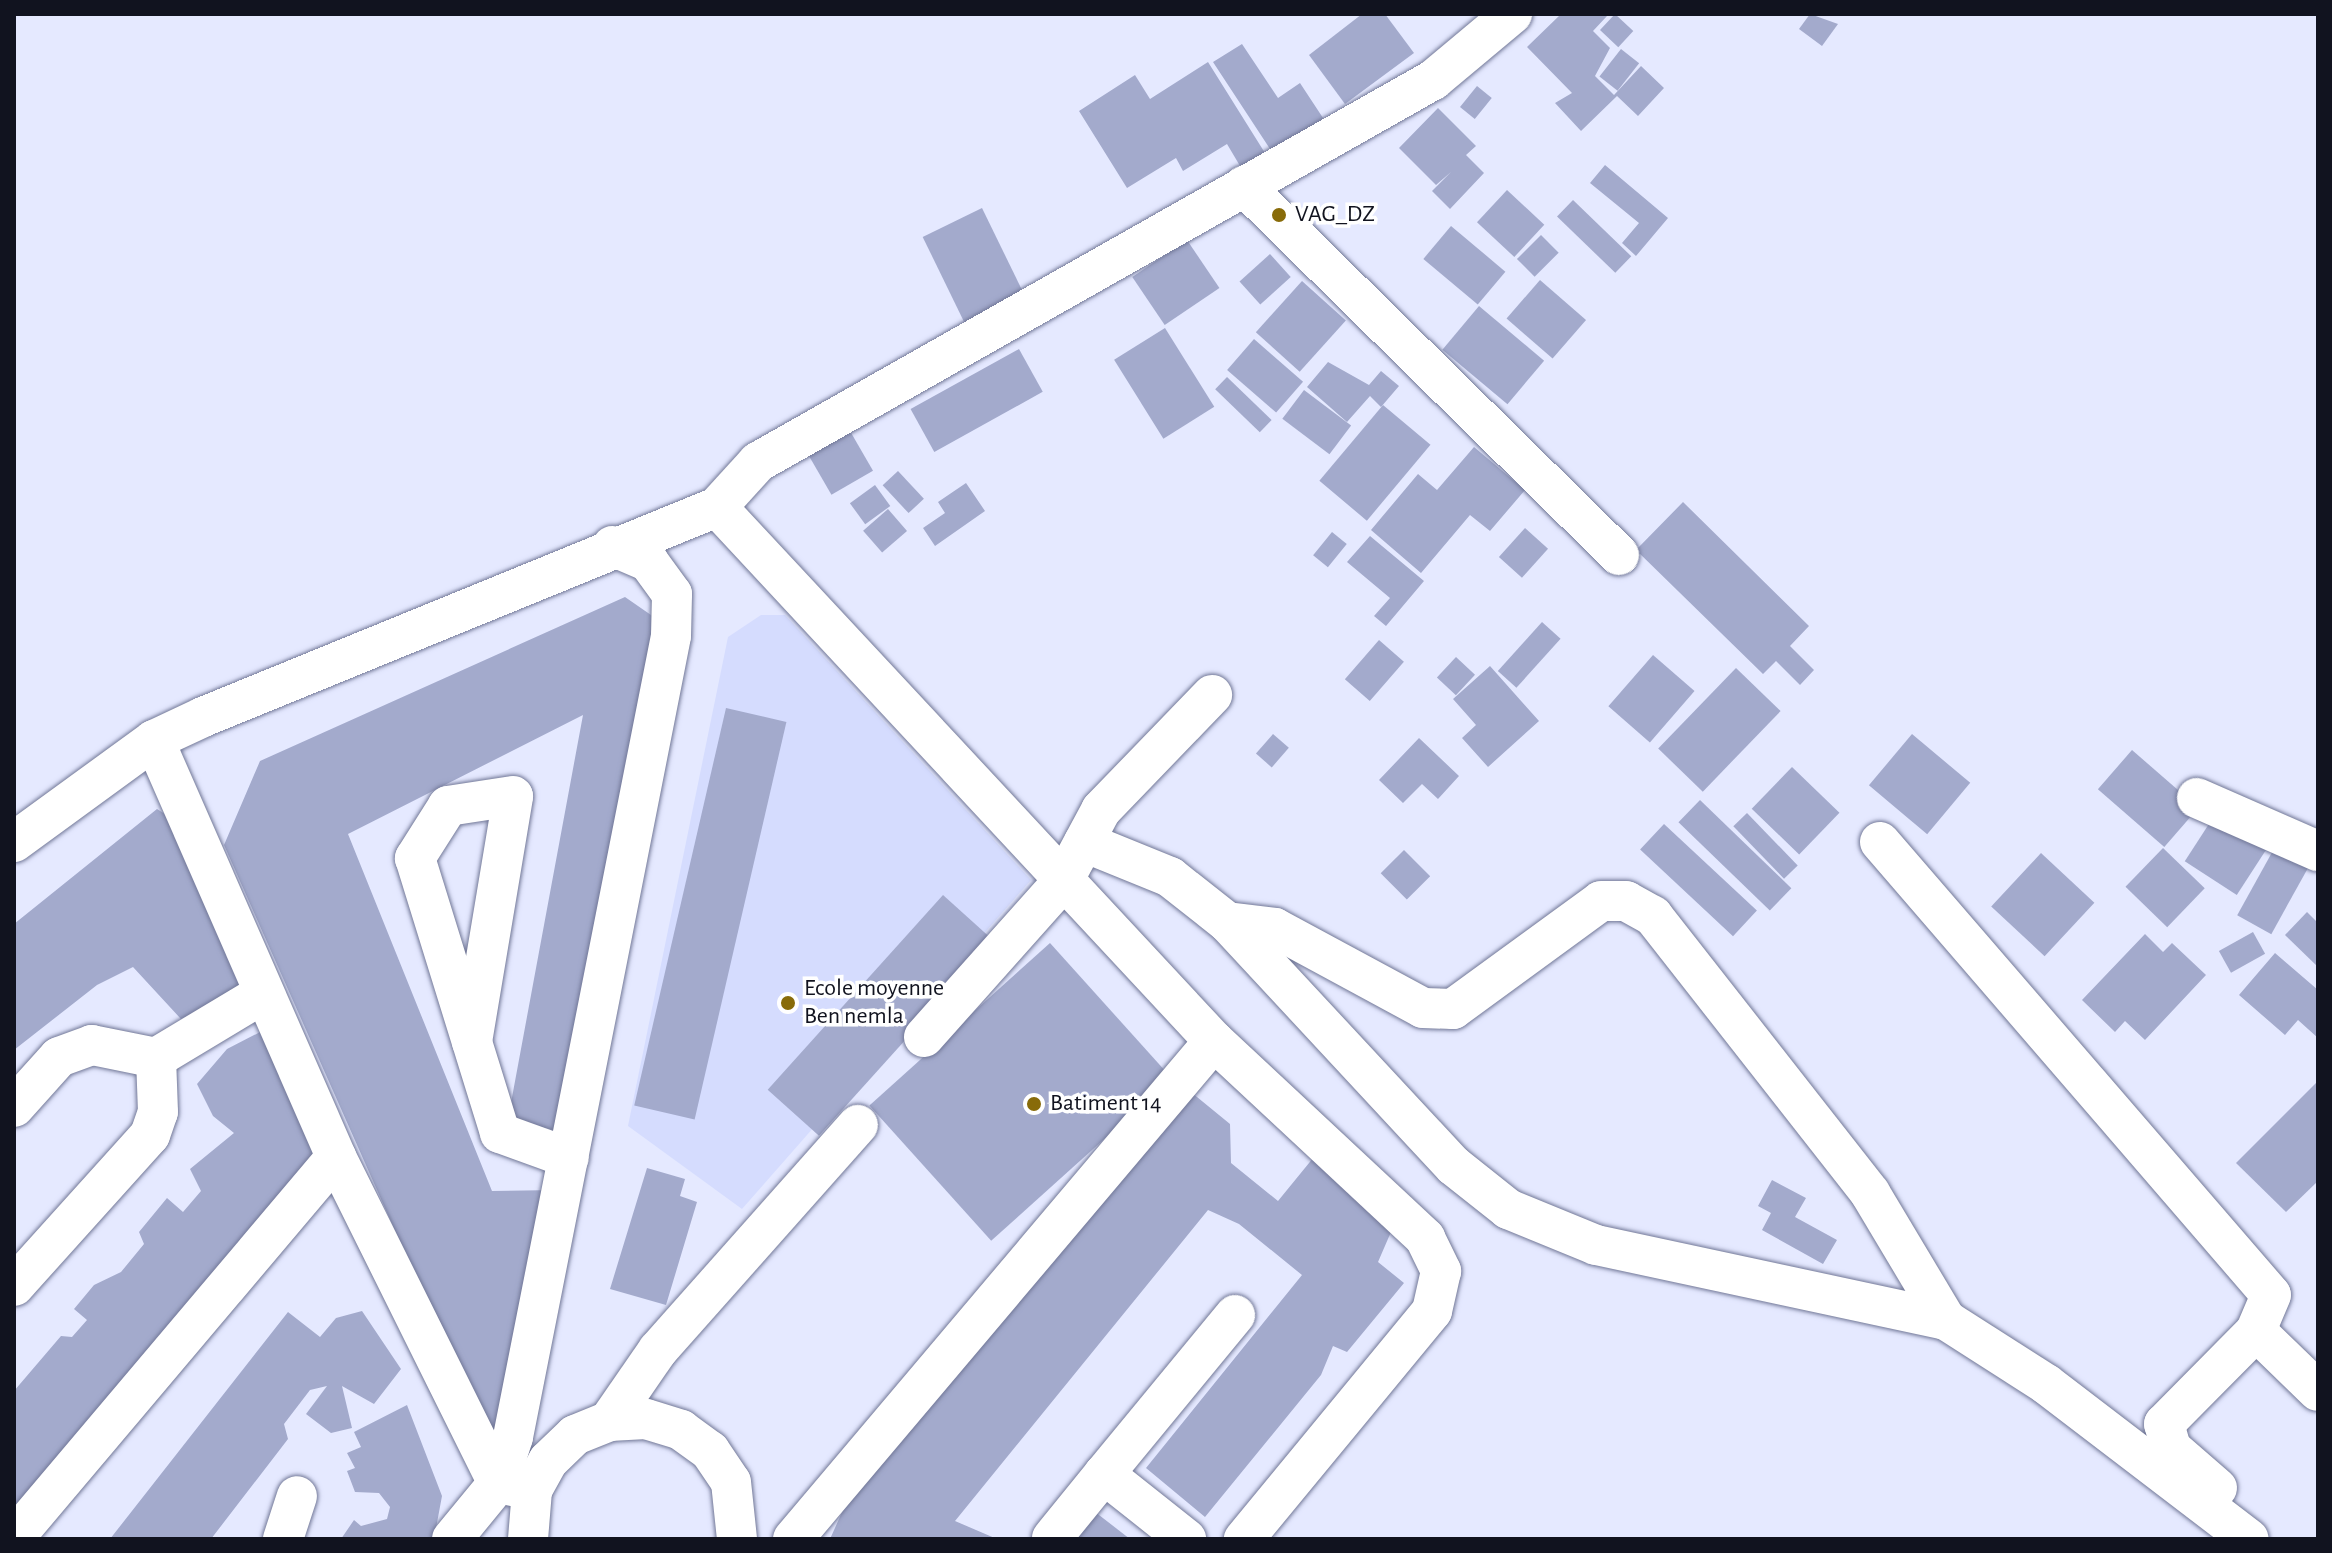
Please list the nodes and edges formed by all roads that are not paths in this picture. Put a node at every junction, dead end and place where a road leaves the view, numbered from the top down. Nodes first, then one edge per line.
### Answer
1 (1512, 14) edge
2 (1244, 186) junction
3 (717, 507) junction
4 (612, 546) junction
5 (1619, 555) dead end
6 (1212, 695) dead end
7 (154, 740) junction
8 (2197, 798) dead end
9 (14, 842) edge
10 (1084, 842) junction
11 (1880, 842) dead end
12 (2318, 851) edge
13 (1063, 881) junction
14 (1227, 922) junction
15 (264, 993) junction
16 (924, 1037) dead end
17 (1214, 1041) junction
18 (472, 1042) junction
19 (156, 1058) junction
20 (14, 1107) edge
21 (858, 1125) dead end
22 (336, 1157) junction
23 (569, 1158) junction
24 (14, 1286) edge
25 (1235, 1315) dead end
26 (1946, 1320) junction
27 (2256, 1331) junction
28 (2318, 1391) edge
29 (609, 1421) junction
30 (1104, 1474) junction
31 (515, 1486) junction
32 (297, 1496) dead end
33 (14, 1538) edge
34 (1052, 1538) edge
35 (283, 1539) edge
36 (452, 1539) edge
37 (528, 1539) edge
38 (737, 1539) edge
39 (793, 1539) edge
40 (1186, 1539) edge
41 (1244, 1539) edge
42 (2249, 1539) edge
43 (2273, 1539) edge

1 - 2 street
2 - 3 street
2 - 5 street
3 - 4 street
3 - 13 street
4 - 7 street
4 - 23 street
6 - 10 street
7 - 9 street
7 - 15 street
8 - 12 street
10 - 13 street
10 - 14 street
11 - 27 street
13 - 16 street
13 - 17 street
14 - 26 street
14 - 26 street
15 - 19 street
15 - 22 street
17 - 39 street
17 - 41 street
18 - 18 street
18 - 23 street
19 - 20 street
19 - 24 street
21 - 29 street
22 - 31 street
22 - 33 street
23 - 31 street
25 - 30 street
26 - 42 street
27 - 28 street
27 - 43 street
29 - 31 street
29 - 38 street
30 - 34 street
30 - 40 street
31 - 36 street
31 - 37 street
32 - 35 street

